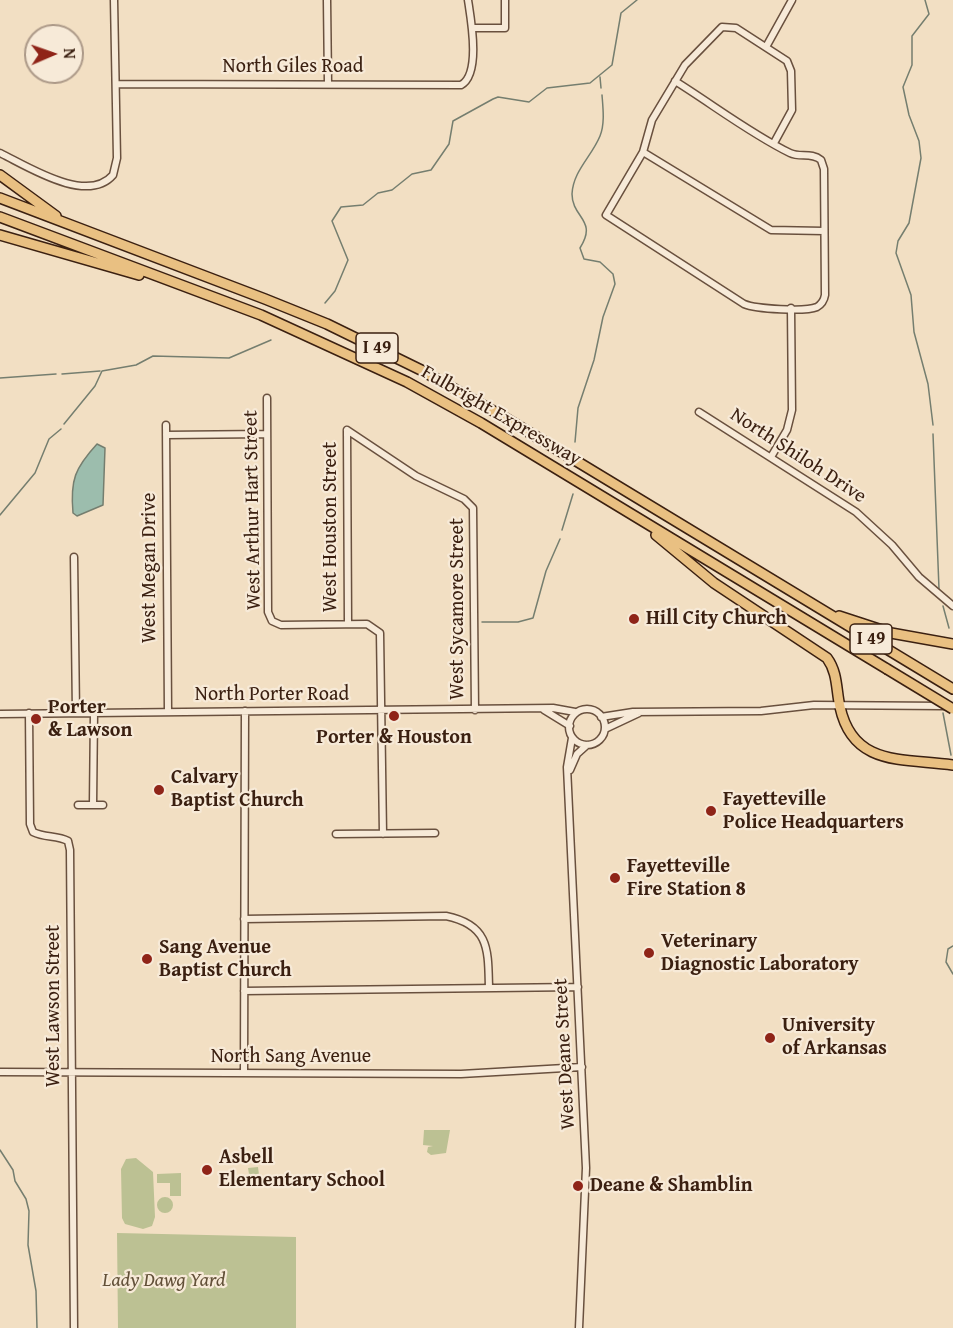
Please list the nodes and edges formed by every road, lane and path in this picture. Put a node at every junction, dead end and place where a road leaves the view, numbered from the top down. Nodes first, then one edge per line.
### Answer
1 (114, 0) edge
2 (327, 0) edge
3 (468, 0) edge
4 (505, 0) edge
5 (792, 0) edge
6 (472, 28) junction
7 (766, 47) junction
8 (675, 81) junction
9 (328, 83) junction
10 (116, 84) junction
11 (774, 143) junction
12 (643, 152) junction
13 (0, 153) edge
14 (0, 175) edge
15 (0, 198) edge
16 (0, 217) edge
17 (67, 224) junction
18 (824, 231) junction
19 (1, 235) edge
20 (210, 296) junction
21 (791, 308) junction
22 (267, 398) dead end
23 (699, 412) dead end
24 (166, 425) dead end
25 (267, 434) junction
26 (166, 435) junction
27 (771, 457) junction
28 (473, 508) joint
29 (633, 516) junction
30 (74, 557) dead end
31 (953, 606) edge
32 (820, 609) junction
33 (348, 624) junction
34 (953, 644) edge
35 (953, 689) edge
36 (840, 705) junction
37 (953, 707) edge
38 (475, 710) junction
39 (544, 710) junction
40 (245, 711) junction
41 (382, 711) junction
42 (168, 712) junction
43 (575, 712) junction
44 (29, 713) junction
45 (76, 713) junction
46 (94, 713) junction
47 (640, 713) junction
48 (0, 714) edge
49 (601, 717) junction
50 (570, 726) junction
51 (605, 729) junction
52 (572, 738) junction
53 (587, 745) junction
54 (953, 765) edge
55 (568, 779) junction
56 (78, 805) dead end
57 (93, 805) junction
58 (103, 805) dead end
59 (435, 833) dead end
60 (336, 834) dead end
61 (383, 834) junction
62 (244, 919) junction
63 (578, 987) junction
64 (489, 988) junction
65 (244, 991) junction
66 (582, 1067) junction
67 (0, 1072) edge
68 (71, 1072) junction
69 (244, 1072) junction
70 (74, 1328) edge
71 (579, 1328) edge

1 - 10 street
2 - 9 street
3 - 6 street
4 - 6 street
5 - 7 street
6 - 9 street, North Giles Road
7 - 8 street
7 - 11 street
8 - 11 street
8 - 12 street
9 - 10 street, North Giles Road
10 - 13 street
11 - 18 street
12 - 18 street
12 - 21 street
14 - 17 highway
15 - 17 highway, Fulbright Expressway / I 49
16 - 20 highway, Fulbright Expressway / I 49
17 - 32 highway, Fulbright Expressway / I 49
18 - 21 street
19 - 20 highway
20 - 29 highway, Fulbright Expressway / I 49
21 - 27 street
22 - 25 street, West Arthur Hart Street
23 - 27 street, North Shiloh Drive
24 - 26 street, West Megan Drive
25 - 26 street
25 - 33 street, West Arthur Hart Street
26 - 42 street, West Megan Drive
27 - 31 street, North Shiloh Drive
28 - 33 street, West Houston Street
28 - 38 street, West Sycamore Street
29 - 36 highway
29 - 37 highway, Fulbright Expressway / I 49, bridge
30 - 45 street
32 - 34 highway
32 - 35 highway, Fulbright Expressway / I 49
33 - 41 street
36 - 37 street
36 - 47 street
36 - 54 highway
38 - 39 street, North Porter Road
38 - 41 street, North Porter Road
39 - 43 street, North Porter Road
39 - 50 street
40 - 41 street, North Porter Road
40 - 42 street, North Porter Road
40 - 62 street
41 - 61 street
42 - 46 street, North Porter Road
43 - 49 street
43 - 50 street
44 - 45 street, North Porter Road
44 - 48 street, North Porter Road
44 - 68 street, West Lawson Street
45 - 46 street, North Porter Road
46 - 57 street
47 - 49 street
47 - 51 street
49 - 51 street
50 - 52 street
51 - 53 street
52 - 53 street
52 - 55 street, West Deane Street
53 - 55 street, West Deane Street
55 - 63 street, West Deane Street
56 - 57 street
57 - 58 street
59 - 61 street
60 - 61 street
62 - 64 street
62 - 65 street
63 - 64 street
63 - 66 street, West Deane Street
64 - 65 street
65 - 69 street
66 - 69 street, North Sang Avenue
66 - 71 street, West Deane Street
67 - 68 street, North Sang Avenue
68 - 69 street, North Sang Avenue
68 - 70 street, West Lawson Street

